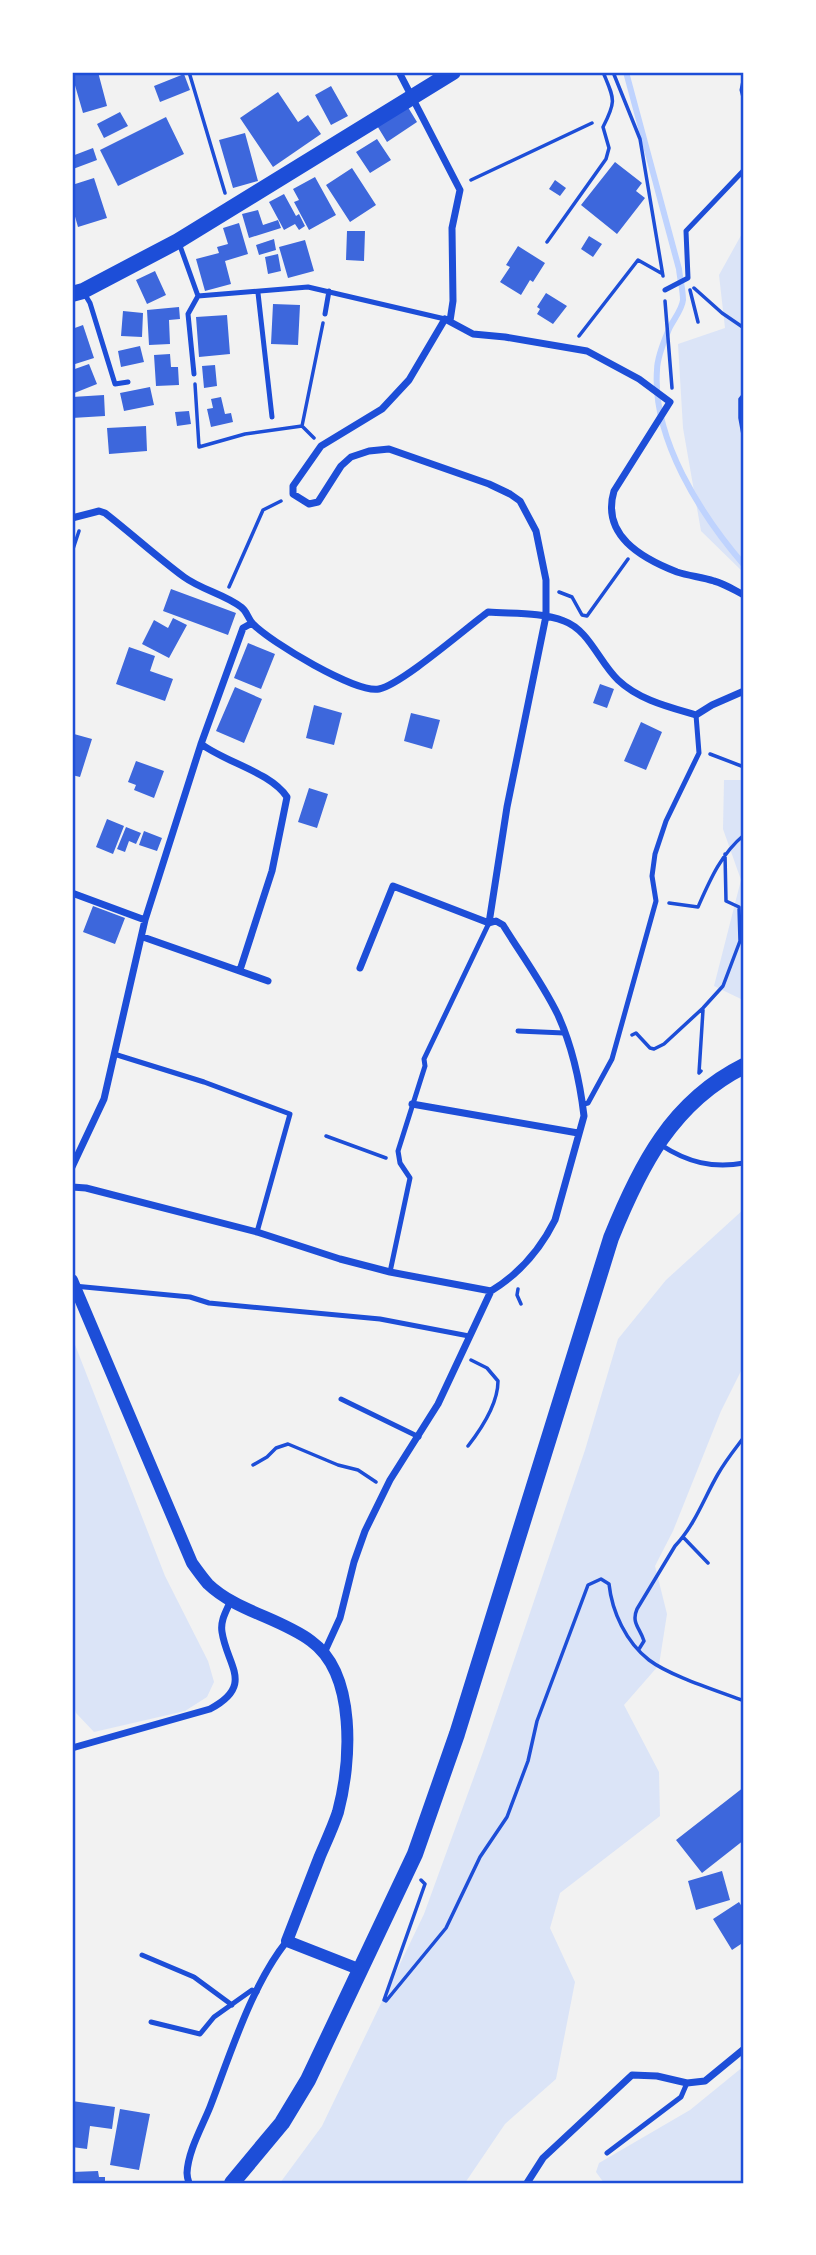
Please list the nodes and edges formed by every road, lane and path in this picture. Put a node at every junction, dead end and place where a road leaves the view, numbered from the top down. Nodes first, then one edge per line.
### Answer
1 (188, 72) edge
2 (399, 72) edge
3 (453, 72) edge
4 (603, 72) edge
5 (613, 72) edge
6 (744, 80) edge
7 (412, 97) junction
8 (744, 98) edge
9 (592, 123) dead end
10 (744, 170) edge
11 (460, 190) junction
12 (229, 209) junction
13 (178, 241) junction
14 (547, 242) dead end
15 (662, 273) junction
16 (665, 290) junction
17 (329, 291) junction
18 (77, 293) edge
19 (258, 293) junction
20 (198, 296) junction
21 (325, 314) joint
22 (447, 320) junction
23 (698, 322) dead end
24 (744, 328) edge
25 (569, 348) junction
26 (194, 374) joint
27 (128, 382) dead end
28 (744, 394) edge
29 (670, 402) junction
30 (272, 417) dead end
31 (302, 426) junction
32 (744, 440) edge
33 (321, 446) junction
34 (293, 494) junction
35 (85, 515) junction
36 (72, 518) edge
37 (635, 550) junction
38 (72, 552) edge
39 (546, 592) junction
40 (744, 595) edge
41 (224, 598) junction
42 (546, 617) junction
43 (251, 623) junction
44 (744, 691) edge
45 (696, 715) junction
46 (201, 744) junction
47 (699, 753) junction
48 (744, 767) edge
49 (744, 835) edge
50 (725, 854) junction
51 (72, 892) edge
52 (656, 901) junction
53 (145, 920) junction
54 (489, 923) junction
55 (143, 937) junction
56 (360, 968) dead end
57 (240, 970) junction
58 (268, 981) dead end
59 (703, 1008) junction
60 (518, 1031) dead end
61 (564, 1033) junction
62 (615, 1045) junction
63 (114, 1055) junction
64 (744, 1066) edge
65 (709, 1068) dead end
66 (412, 1104) junction
67 (584, 1104) junction
68 (578, 1133) junction
69 (326, 1136) dead end
70 (659, 1143) junction
71 (400, 1163) junction
72 (744, 1163) edge
73 (72, 1167) edge
74 (72, 1187) edge
75 (257, 1232) junction
76 (390, 1272) junction
77 (73, 1283) edge
78 (491, 1291) junction
79 (469, 1336) junction
80 (460, 1355) junction
81 (341, 1399) dead end
82 (419, 1437) junction
83 (744, 1437) edge
84 (468, 1446) dead end
85 (253, 1465) dead end
86 (386, 1488) junction
87 (684, 1537) junction
88 (708, 1563) dead end
89 (231, 1600) junction
90 (639, 1648) junction
91 (324, 1653) junction
92 (744, 1701) edge
93 (72, 1748) edge
94 (420, 1880) dead end
95 (287, 1941) junction
96 (142, 1955) dead end
97 (361, 1970) junction
98 (257, 1992) junction
99 (232, 2005) junction
100 (151, 2022) dead end
101 (744, 2049) edge
102 (687, 2083) junction
103 (607, 2152) dead end
104 (189, 2183) edge
105 (232, 2183) edge
106 (527, 2183) edge

1 - 12 path
2 - 7 street
3 - 7 main road
4 - 14 path
5 - 15 path
6 - 8 lane
7 - 11 street
7 - 12 main road
9 - 11 path
10 - 16 lane
11 - 22 street
12 - 13 main road
13 - 18 main road
13 - 20 lane
15 - 16 path
15 - 25 path
16 - 29 path
17 - 19 lane
17 - 21 lane
17 - 22 lane
18 - 27 lane
19 - 20 lane
19 - 30 lane
20 - 26 lane
21 - 31 path
22 - 25 street
22 - 33 street
23 - 24 path
25 - 29 street
26 - 31 path
28 - 32 path
29 - 37 street
31 - 33 path
33 - 34 street
34 - 39 street
34 - 41 path
35 - 36 street
35 - 38 path
35 - 41 street
37 - 39 path
37 - 40 street
39 - 42 street
41 - 43 street
42 - 43 street
42 - 45 street
42 - 54 street
43 - 46 street
44 - 45 street
45 - 47 lane
46 - 53 street
46 - 57 street
47 - 48 path
47 - 52 lane
49 - 50 path
50 - 52 path
50 - 59 path
51 - 53 street
52 - 62 lane
53 - 55 street
54 - 56 street
54 - 61 street
54 - 66 lane
55 - 57 street
55 - 63 street
57 - 58 street
59 - 62 path
59 - 65 path
60 - 61 lane
61 - 67 street
62 - 67 lane
63 - 73 street
63 - 75 lane
64 - 70 main road
66 - 68 street
66 - 71 lane
67 - 68 street
68 - 78 street
69 - 71 path
70 - 72 lane
70 - 97 main road
71 - 76 lane
74 - 75 street
75 - 76 street
76 - 78 street
77 - 79 lane
77 - 89 street
78 - 79 street
79 - 80 street
80 - 82 street
80 - 84 path
81 - 82 lane
82 - 86 street
83 - 87 path
85 - 86 path
86 - 91 street
87 - 88 path
87 - 90 path
89 - 91 street
89 - 93 street
90 - 92 path
90 - 94 path
91 - 95 street
95 - 97 street
95 - 98 street
96 - 99 lane
97 - 105 main road
98 - 99 lane
98 - 104 street
99 - 100 lane
101 - 102 street
102 - 103 lane
102 - 106 street

